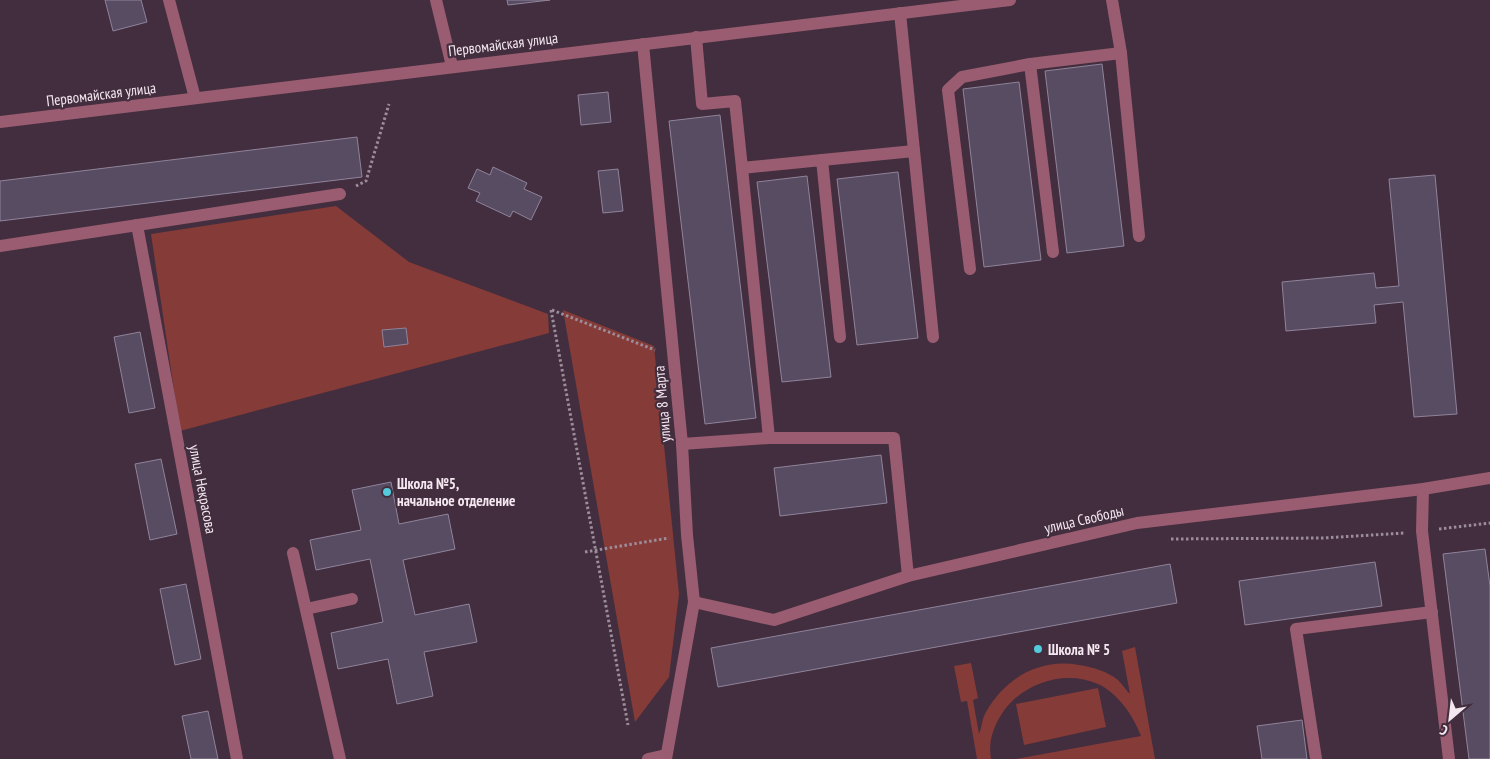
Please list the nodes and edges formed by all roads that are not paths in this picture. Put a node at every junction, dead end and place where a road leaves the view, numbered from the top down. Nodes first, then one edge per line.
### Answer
1 (169, 0) edge
2 (436, 0) edge
3 (1010, 0) edge
4 (1112, 0) edge
5 (900, 13) junction
6 (696, 37) junction
7 (643, 44) junction
8 (1121, 54) junction
9 (1030, 64) junction
10 (452, 66) junction
11 (195, 98) junction
12 (0, 122) edge
13 (914, 151) junction
14 (822, 160) junction
15 (742, 168) junction
16 (340, 194) road end
17 (137, 225) junction
18 (1139, 236) dead end
19 (0, 246) edge
20 (1053, 252) dead end
21 (970, 269) dead end
22 (840, 337) dead end
23 (933, 337) dead end
24 (769, 438) junction
25 (682, 444) junction
26 (1490, 478) edge
27 (1423, 489) junction
28 (293, 553) dead end
29 (908, 576) junction
30 (352, 598) dead end
31 (694, 602) junction
32 (306, 609) junction
33 (1432, 612) junction
34 (666, 757) edge
35 (237, 759) edge
36 (340, 759) edge
37 (648, 759) edge
38 (1316, 759) edge
39 (1448, 759) edge

1 - 11 street
2 - 10 street
3 - 5 street, Первомайская улица
4 - 8 street
5 - 6 street, Первомайская улица
5 - 13 street
6 - 7 street, Первомайская улица
6 - 15 street
7 - 10 street, Первомайская улица
7 - 25 street, улица 8 Марта
8 - 9 street
8 - 18 street
9 - 20 street
9 - 21 street
10 - 11 street, Первомайская улица
11 - 12 street, Первомайская улица
13 - 14 street
13 - 23 street
14 - 15 street
14 - 22 street
15 - 24 street
16 - 17 street
17 - 19 street
17 - 35 street, улица Некрасова
24 - 25 street
24 - 29 street
25 - 31 street, улица 8 Марта
26 - 27 street, улица Свободы
27 - 29 street, улица Свободы
27 - 33 street
28 - 32 street
29 - 31 street, улица Свободы
30 - 32 street
31 - 34 street, улица 8 Марта
32 - 36 street
33 - 38 street
33 - 39 street
34 - 37 street

